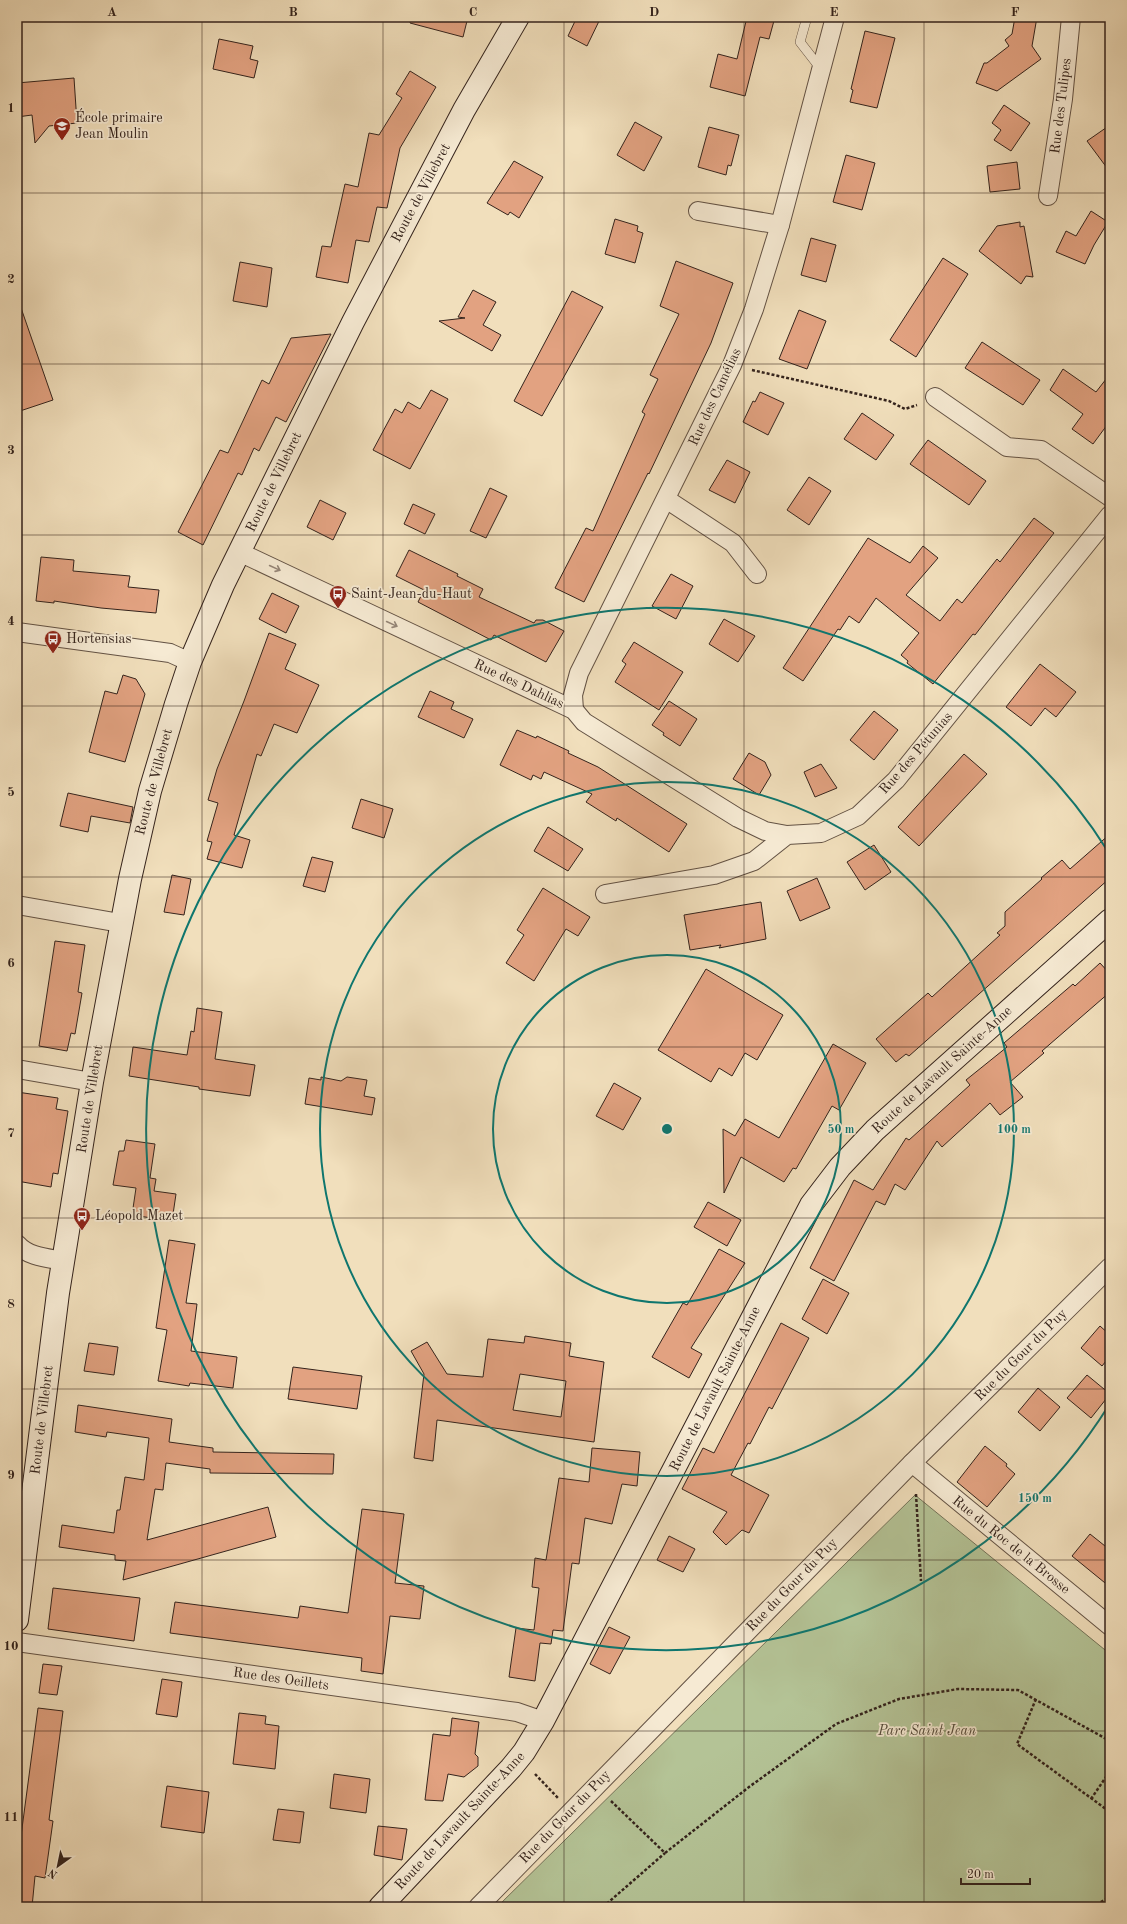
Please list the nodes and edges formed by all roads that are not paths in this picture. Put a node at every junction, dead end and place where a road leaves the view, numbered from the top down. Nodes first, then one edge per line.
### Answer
1 (518, 17) edge
2 (807, 17) edge
3 (835, 17) edge
4 (1071, 17) edge
5 (821, 69) junction
6 (1048, 196) dead end
7 (698, 211) dead end
8 (780, 224) junction
9 (935, 397) road end
10 (1110, 497) edge
11 (666, 499) junction
12 (1110, 515) edge
13 (239, 552) junction
14 (757, 574) dead end
15 (17, 632) edge
16 (190, 662) junction
17 (574, 710) junction
18 (787, 835) junction
19 (605, 894) dead end
20 (17, 905) edge
21 (1110, 920) edge
22 (120, 923) junction
23 (17, 1069) edge
24 (92, 1082) junction
25 (17, 1244) edge
26 (64, 1262) junction
27 (1110, 1267) edge
28 (912, 1463) junction
29 (17, 1620) edge
30 (1110, 1626) edge
31 (17, 1642) edge
32 (543, 1721) junction
33 (380, 1907) edge
34 (478, 1907) edge

1 - 13 main road, Route de Villebret
2 - 5 lane
3 - 5 street, Rue des Camélias
4 - 6 street, Rue des Tulipes
5 - 8 street, Rue des Camélias
7 - 8 street
8 - 11 street, Rue des Camélias
9 - 10 street
11 - 14 street
11 - 17 street, Rue des Camélias
12 - 18 street, Rue des Pétunias
13 - 16 main road, Route de Villebret
13 -> 17 street, Rue des Dahlias
15 - 16 street
16 - 22 main road, Route de Villebret
17 - 18 street, Rue des Dahlias
18 - 19 street
20 - 22 street
21 - 32 main road, Route de Lavault Sainte-Anne
22 - 24 main road, Route de Villebret
23 - 24 street
24 - 26 main road, Route de Villebret
25 - 26 street
26 - 29 main road, Route de Villebret
27 - 28 street, Rue du Gour du Puy
28 - 30 street, Rue du Roc de la Brosse
28 - 34 street, Rue du Gour du Puy
31 - 32 street, Rue des Oeillets
32 - 33 main road, Route de Lavault Sainte-Anne

